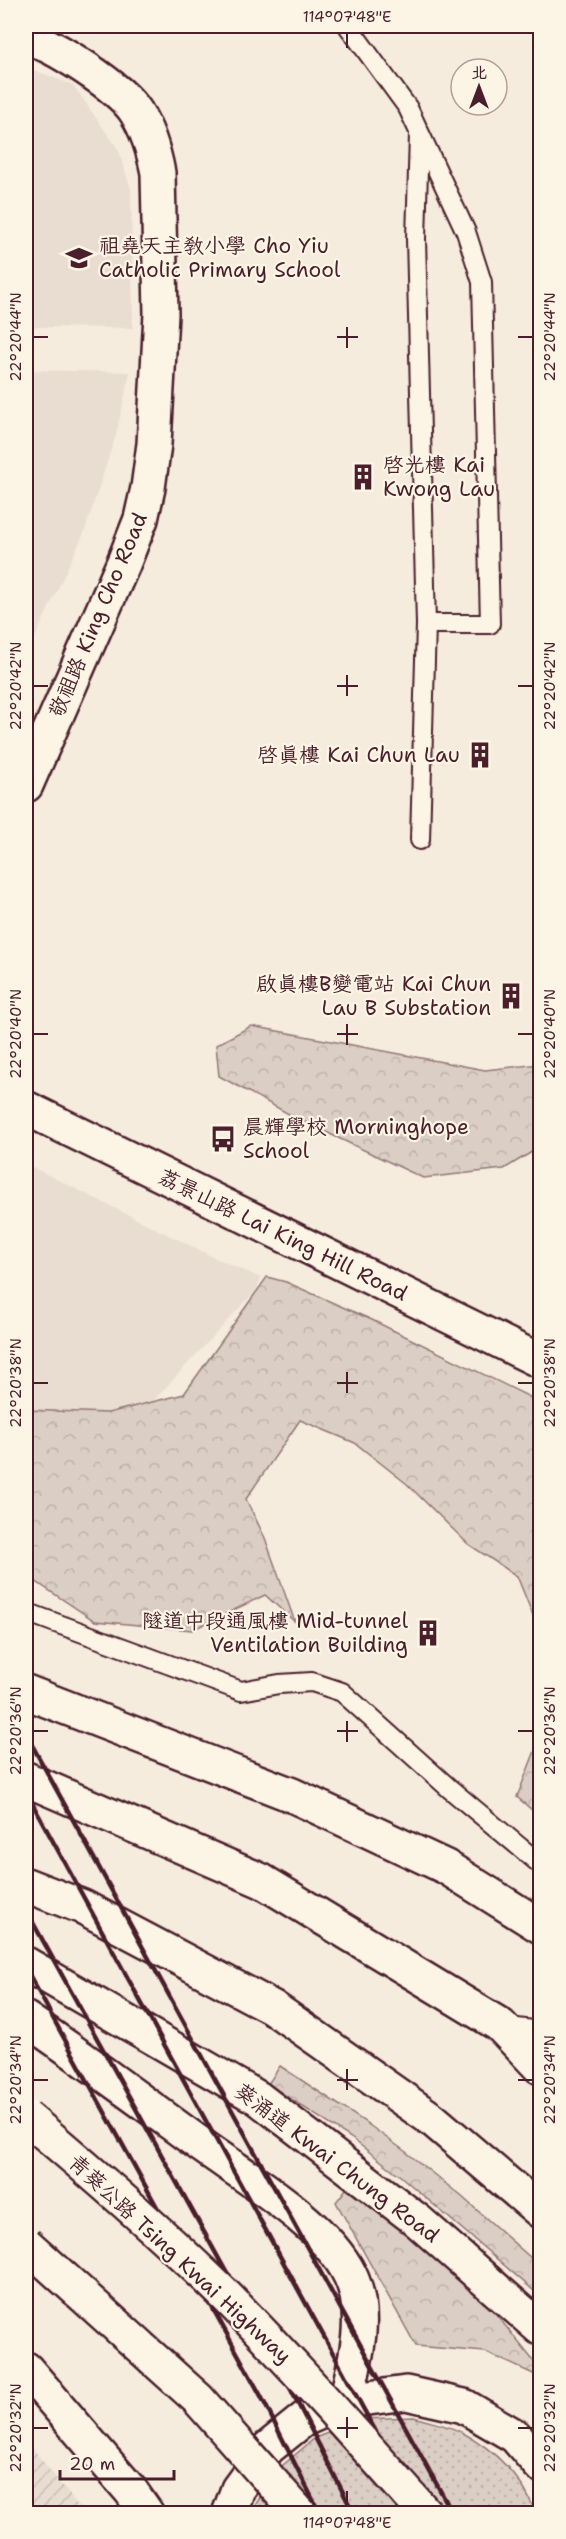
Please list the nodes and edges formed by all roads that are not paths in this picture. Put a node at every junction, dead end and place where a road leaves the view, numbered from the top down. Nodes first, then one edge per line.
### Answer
1 (348, 26) edge
2 (26, 37) edge
3 (419, 134) junction
4 (426, 624) junction
5 (26, 785) edge
6 (420, 840) dead end
7 (26, 1108) edge
8 (540, 1361) edge
9 (33, 1615) dead end
10 (26, 1692) edge
11 (26, 1779) edge
12 (540, 1864) edge
13 (26, 1885) edge
14 (540, 1926) edge
15 (26, 1964) edge
16 (26, 2019) edge
17 (500, 2025) junction
18 (540, 2031) edge
19 (540, 2067) edge
20 (26, 2117) edge
21 (540, 2211) edge
22 (26, 2242) edge
23 (540, 2328) edge
24 (26, 2369) edge
25 (346, 2400) junction
26 (268, 2448) junction
27 (540, 2465) edge
28 (147, 2514) edge
29 (229, 2514) edge
30 (300, 2514) edge
31 (426, 2514) edge

1 - 3 lane
2 - 5 main road, 敬祖路 King Cho Road
3 - 4 lane
3 - 4 lane
4 - 6 lane
7 - 8 main road, 荔景山路 Lai King Hill Road
9 - 12 lane
10 - 14 main road
11 - 17 main road
13 - 21 main road
15 - 23 main road, 葵涌道 Kwai Chung Road
16 - 25 main road
17 - 18 lane
17 - 19 main road
20 - 31 main road, 青葵公路 Tsing Kwai Highway, bridge
22 - 26 main road
22 - 30 main road, bridge
24 - 28 main road
25 - 26 main road
25 - 27 main road
26 - 29 main road

